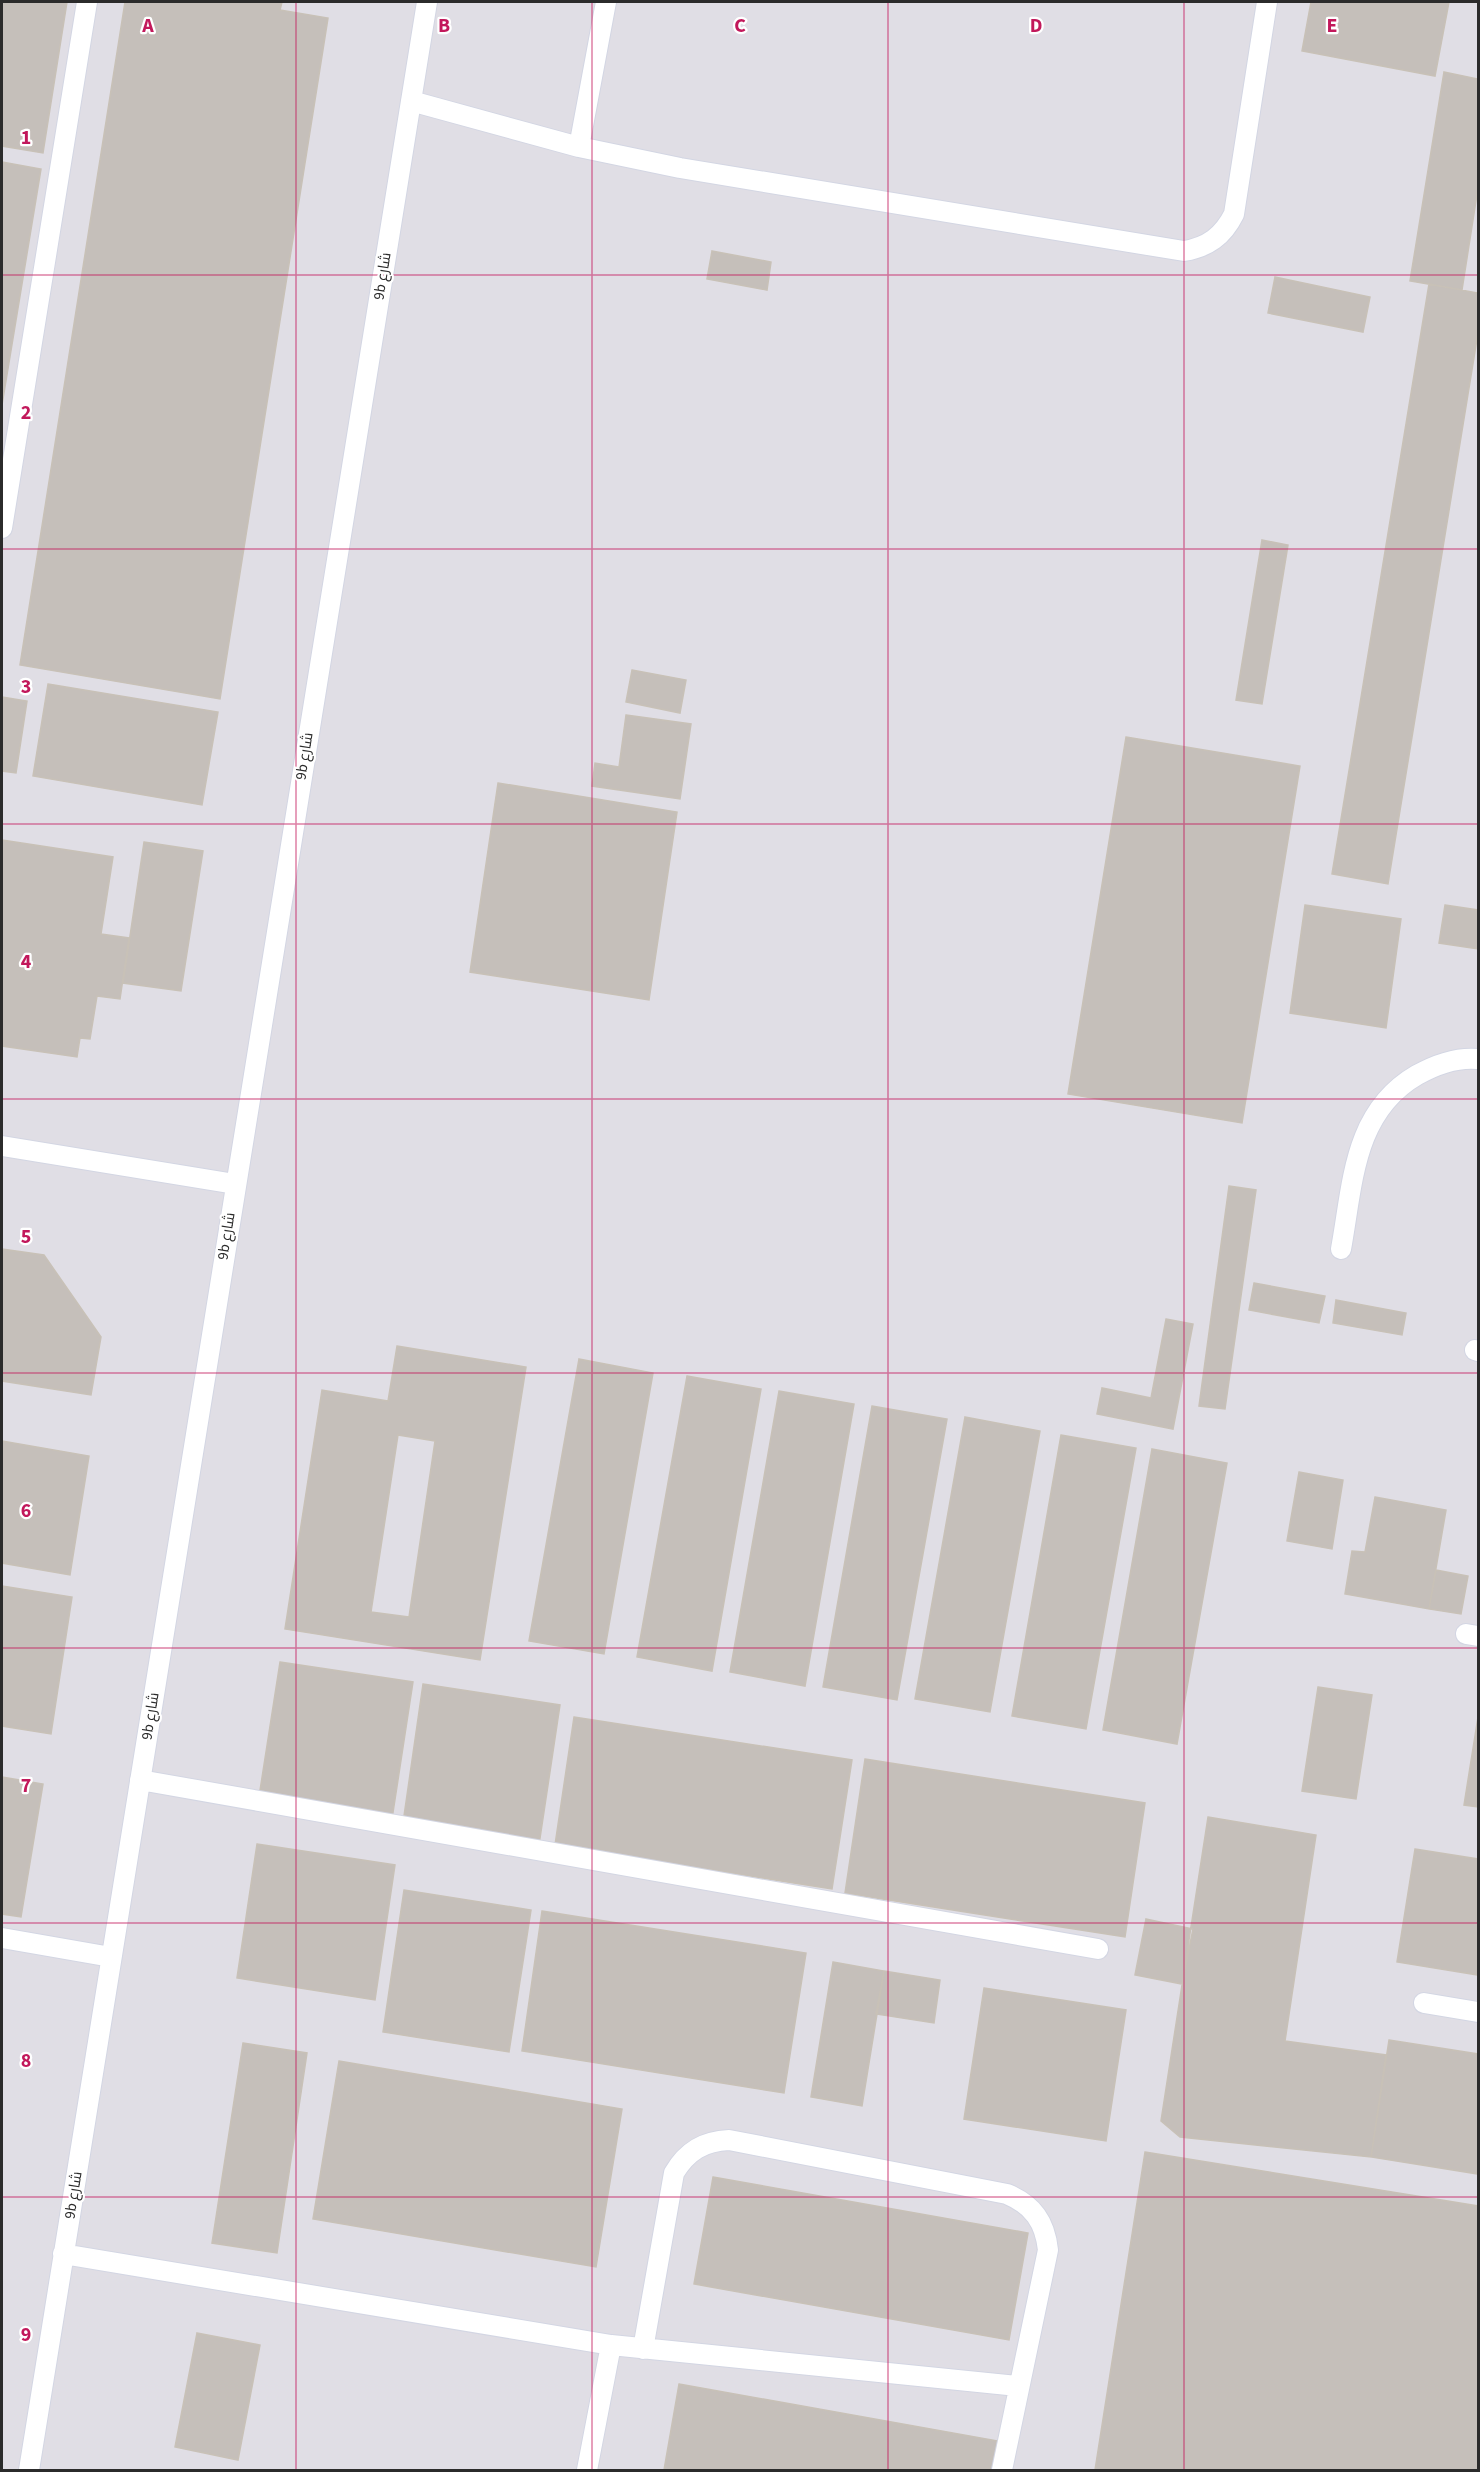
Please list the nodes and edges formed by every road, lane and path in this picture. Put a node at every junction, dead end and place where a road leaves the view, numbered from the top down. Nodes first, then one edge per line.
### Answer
1 (87, 2) edge
2 (427, 2) edge
3 (606, 2) edge
4 (1267, 2) edge
5 (411, 101) junction
6 (579, 147) junction
7 (2, 528) edge
8 (1479, 1059) edge
9 (2, 1146) edge
10 (235, 1184) junction
11 (1341, 1249) dead end
12 (140, 1780) junction
13 (2, 1938) edge
14 (1098, 1949) dead end
15 (111, 1956) junction
16 (1424, 2003) dead end
17 (1479, 2012) edge
18 (63, 2254) junction
19 (611, 2345) junction
20 (643, 2349) junction
21 (1018, 2386) junction
22 (29, 2470) edge
23 (587, 2470) edge
24 (1002, 2470) edge

1 - 7 lane
2 - 5 lane, 9b شارع
3 - 6 lane
4 - 6 lane
5 - 6 lane
5 - 10 lane, 9b شارع
8 - 11 lane
9 - 10 lane
10 - 12 lane, 9b شارع
12 - 14 lane
12 - 15 lane, 9b شارع
13 - 15 lane
15 - 18 lane, 9b شارع
16 - 17 lane
18 - 19 lane
18 - 22 lane, 9b شارع
19 - 20 lane
19 - 23 lane
20 - 21 lane
20 - 21 lane
21 - 24 lane

